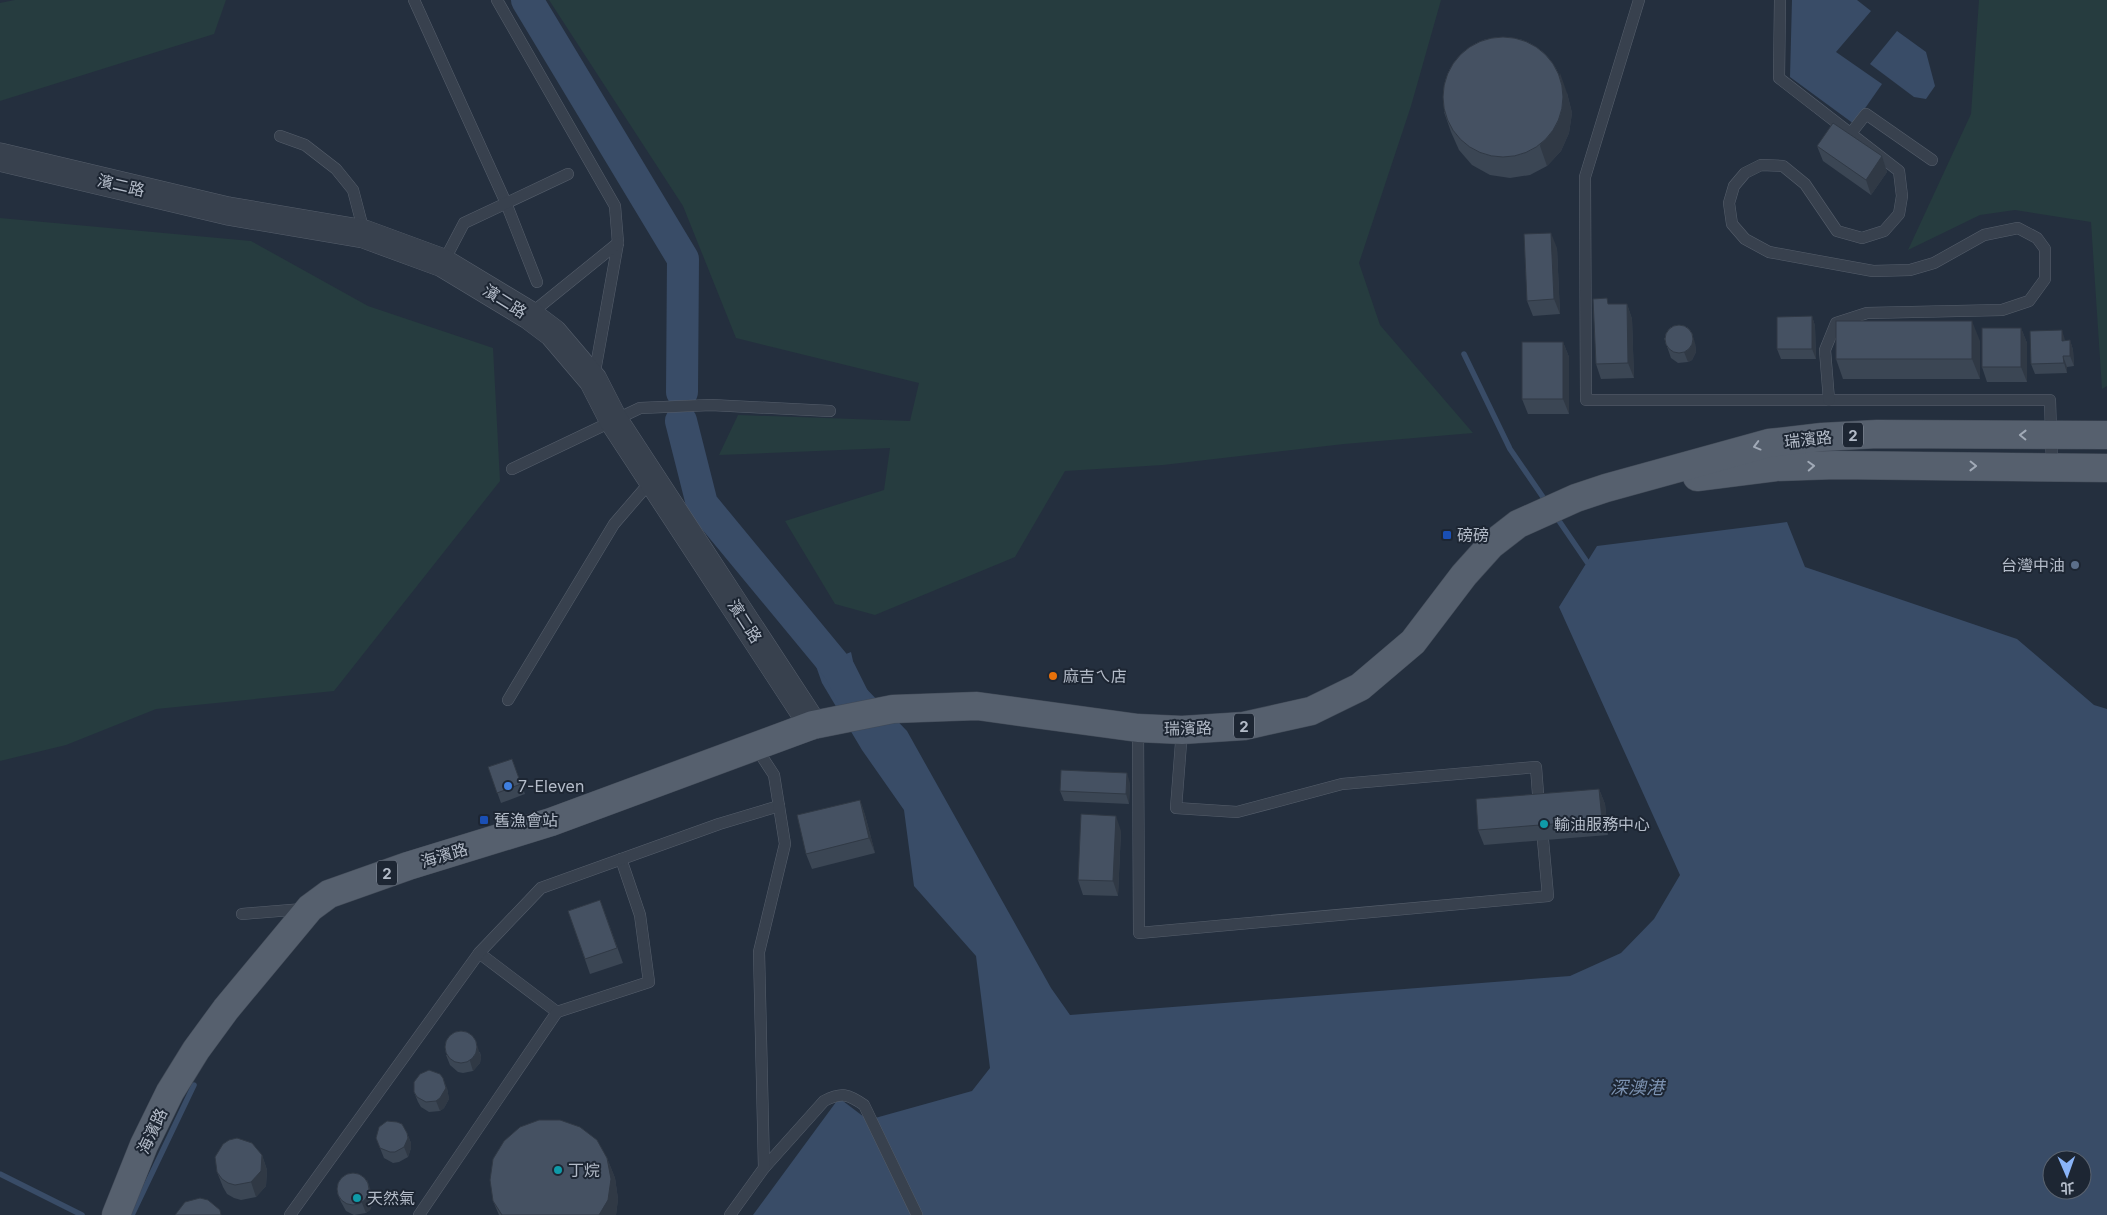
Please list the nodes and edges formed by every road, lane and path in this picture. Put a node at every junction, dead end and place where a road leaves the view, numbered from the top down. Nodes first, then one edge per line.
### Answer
1 (414, 0) edge
2 (497, 0) edge
3 (1639, 0) edge
4 (1780, 0) edge
5 (1851, 133) junction
6 (280, 136) dead end
7 (0, 157) edge
8 (1932, 160) dead end
9 (568, 174) dead end
10 (506, 203) junction
11 (364, 234) junction
12 (618, 243) junction
13 (443, 263) junction
14 (537, 282) dead end
15 (529, 315) junction
16 (594, 380) junction
17 (1829, 400) junction
18 (830, 411) dead end
19 (614, 421) junction
20 (2051, 435) junction
21 (2107, 435) edge
22 (2052, 467) junction
23 (2107, 468) edge
24 (512, 469) dead end
25 (652, 480) junction
26 (1606, 488) junction
27 (508, 700) dead end
28 (813, 725) junction
29 (1138, 728) junction
30 (1182, 730) junction
31 (754, 746) junction
32 (779, 806) junction
33 (1540, 809) edge
34 (1543, 840) edge
35 (621, 859) junction
36 (310, 908) junction
37 (242, 914) dead end
38 (479, 953) junction
39 (557, 1012) junction
40 (764, 1168) junction
41 (116, 1215) edge
42 (290, 1215) edge
43 (419, 1215) edge
44 (730, 1215) edge
45 (917, 1215) edge

1 - 10 lane
2 - 12 lane
3 - 17 lane
4 - 5 lane
5 - 8 lane
5 - 17 lane
6 - 11 lane
7 - 11 street, 濱二路
9 - 10 lane
10 - 13 lane
10 - 14 lane
11 - 13 street, 濱二路
12 - 15 lane
12 - 16 lane
13 - 15 street, 濱二路
15 - 16 street, 濱二路
16 - 19 street, 濱二路
17 - 20 lane
18 - 19 lane
19 - 24 lane
19 - 25 street, 濱二路
20 - 21 main road, 瑞濱路 / 2
20 - 22 lane
20 -> 26 main road, 瑞濱路 / 2
22 - 23 main road, 瑞濱路 / 2
26 -> 22 main road, 瑞濱路 / 2
25 - 27 lane
25 - 28 street, 濱二路
26 - 30 main road, 瑞濱路 / 2
28 - 29 main road, 瑞濱路 / 2
28 - 31 main road, 海濱路 / 2
29 - 30 main road, 瑞濱路 / 2
29 - 34 lane
30 - 33 lane
31 - 32 lane
31 - 36 main road, 海濱路 / 2
32 - 35 lane
32 - 40 lane
35 - 38 lane
35 - 39 lane
36 - 37 lane
36 - 41 main road, 海濱路 / 2
38 - 39 lane
38 - 42 lane
39 - 43 lane
40 - 44 lane
40 - 45 lane

